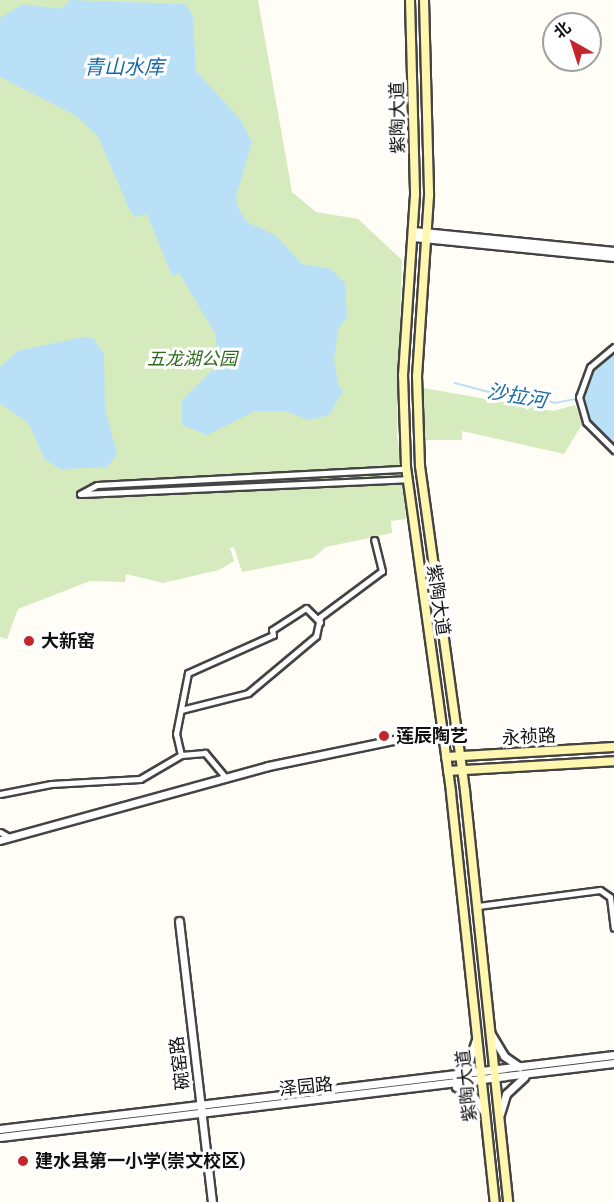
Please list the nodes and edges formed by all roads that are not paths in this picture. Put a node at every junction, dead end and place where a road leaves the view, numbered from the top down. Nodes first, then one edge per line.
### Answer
1 (410, 0) edge
2 (424, 0) edge
3 (413, 234) junction
4 (427, 235) junction
5 (614, 249) edge
6 (614, 257) edge
7 (614, 347) edge
8 (614, 450) edge
9 (406, 469) junction
10 (407, 479) junction
11 (374, 540) dead end
12 (320, 622) junction
13 (181, 710) junction
14 (442, 730) junction
15 (614, 747) edge
16 (181, 755) junction
17 (460, 756) junction
18 (446, 757) junction
19 (614, 761) edge
20 (462, 770) junction
21 (448, 771) junction
22 (226, 778) junction
23 (0, 794) edge
24 (0, 832) edge
25 (9, 837) junction
26 (0, 840) edge
27 (478, 906) junction
28 (179, 921) dead end
29 (614, 928) edge
30 (490, 1031) junction
31 (477, 1032) junction
32 (614, 1055) edge
33 (614, 1063) edge
34 (523, 1068) junction
35 (495, 1075) junction
36 (529, 1075) junction
37 (453, 1077) junction
38 (482, 1077) junction
39 (451, 1086) junction
40 (200, 1110) junction
41 (499, 1116) junction
42 (486, 1117) junction
43 (0, 1129) edge
44 (0, 1137) edge
45 (212, 1202) edge
46 (495, 1202) edge
47 (508, 1202) edge

1 - 3 main road, 紫陶大道
2 - 4 main road, 紫陶大道
3 - 4 street
3 - 9 main road, 紫陶大道
4 - 5 street
4 - 6 street
4 - 17 main road, 紫陶大道
5 - 6 street
7 - 8 street
9 - 10 main road, 紫陶大道
9 - 10 street
10 - 14 main road, 紫陶大道
11 - 12 street
12 - 13 street
12 - 13 street
13 - 16 street
14 - 18 main road, 紫陶大道
14 - 22 street
15 - 17 main road, 永祯路
16 - 22 street
16 - 23 street
17 - 18 main road, 永祯路
17 - 20 main road, 紫陶大道
18 - 21 main road, 紫陶大道
19 - 20 main road, 永祯路
20 - 21 main road, 永祯路
20 - 27 main road, 紫陶大道
21 - 31 main road, 紫陶大道
22 - 25 street
24 - 25 street
25 - 26 street
27 - 29 street
27 - 30 main road, 紫陶大道
28 - 40 street, 碗窑路
30 - 34 street
30 - 35 main road, 紫陶大道
31 - 37 street
31 - 38 main road, 紫陶大道
32 - 34 street, 泽园路
33 - 36 street, 泽园路
34 - 35 street, 泽园路
35 - 36 street, 泽园路
35 - 38 street, 泽园路
35 - 41 main road, 紫陶大道
36 - 41 street
37 - 38 street, 泽园路
37 - 40 street, 泽园路
38 - 39 street, 泽园路
38 - 42 main road, 紫陶大道
39 - 40 street, 泽园路
39 - 42 street
40 - 43 street, 泽园路
40 - 44 street, 泽园路
40 - 45 street, 碗窑路
41 - 47 main road, 紫陶大道
42 - 46 main road, 紫陶大道

